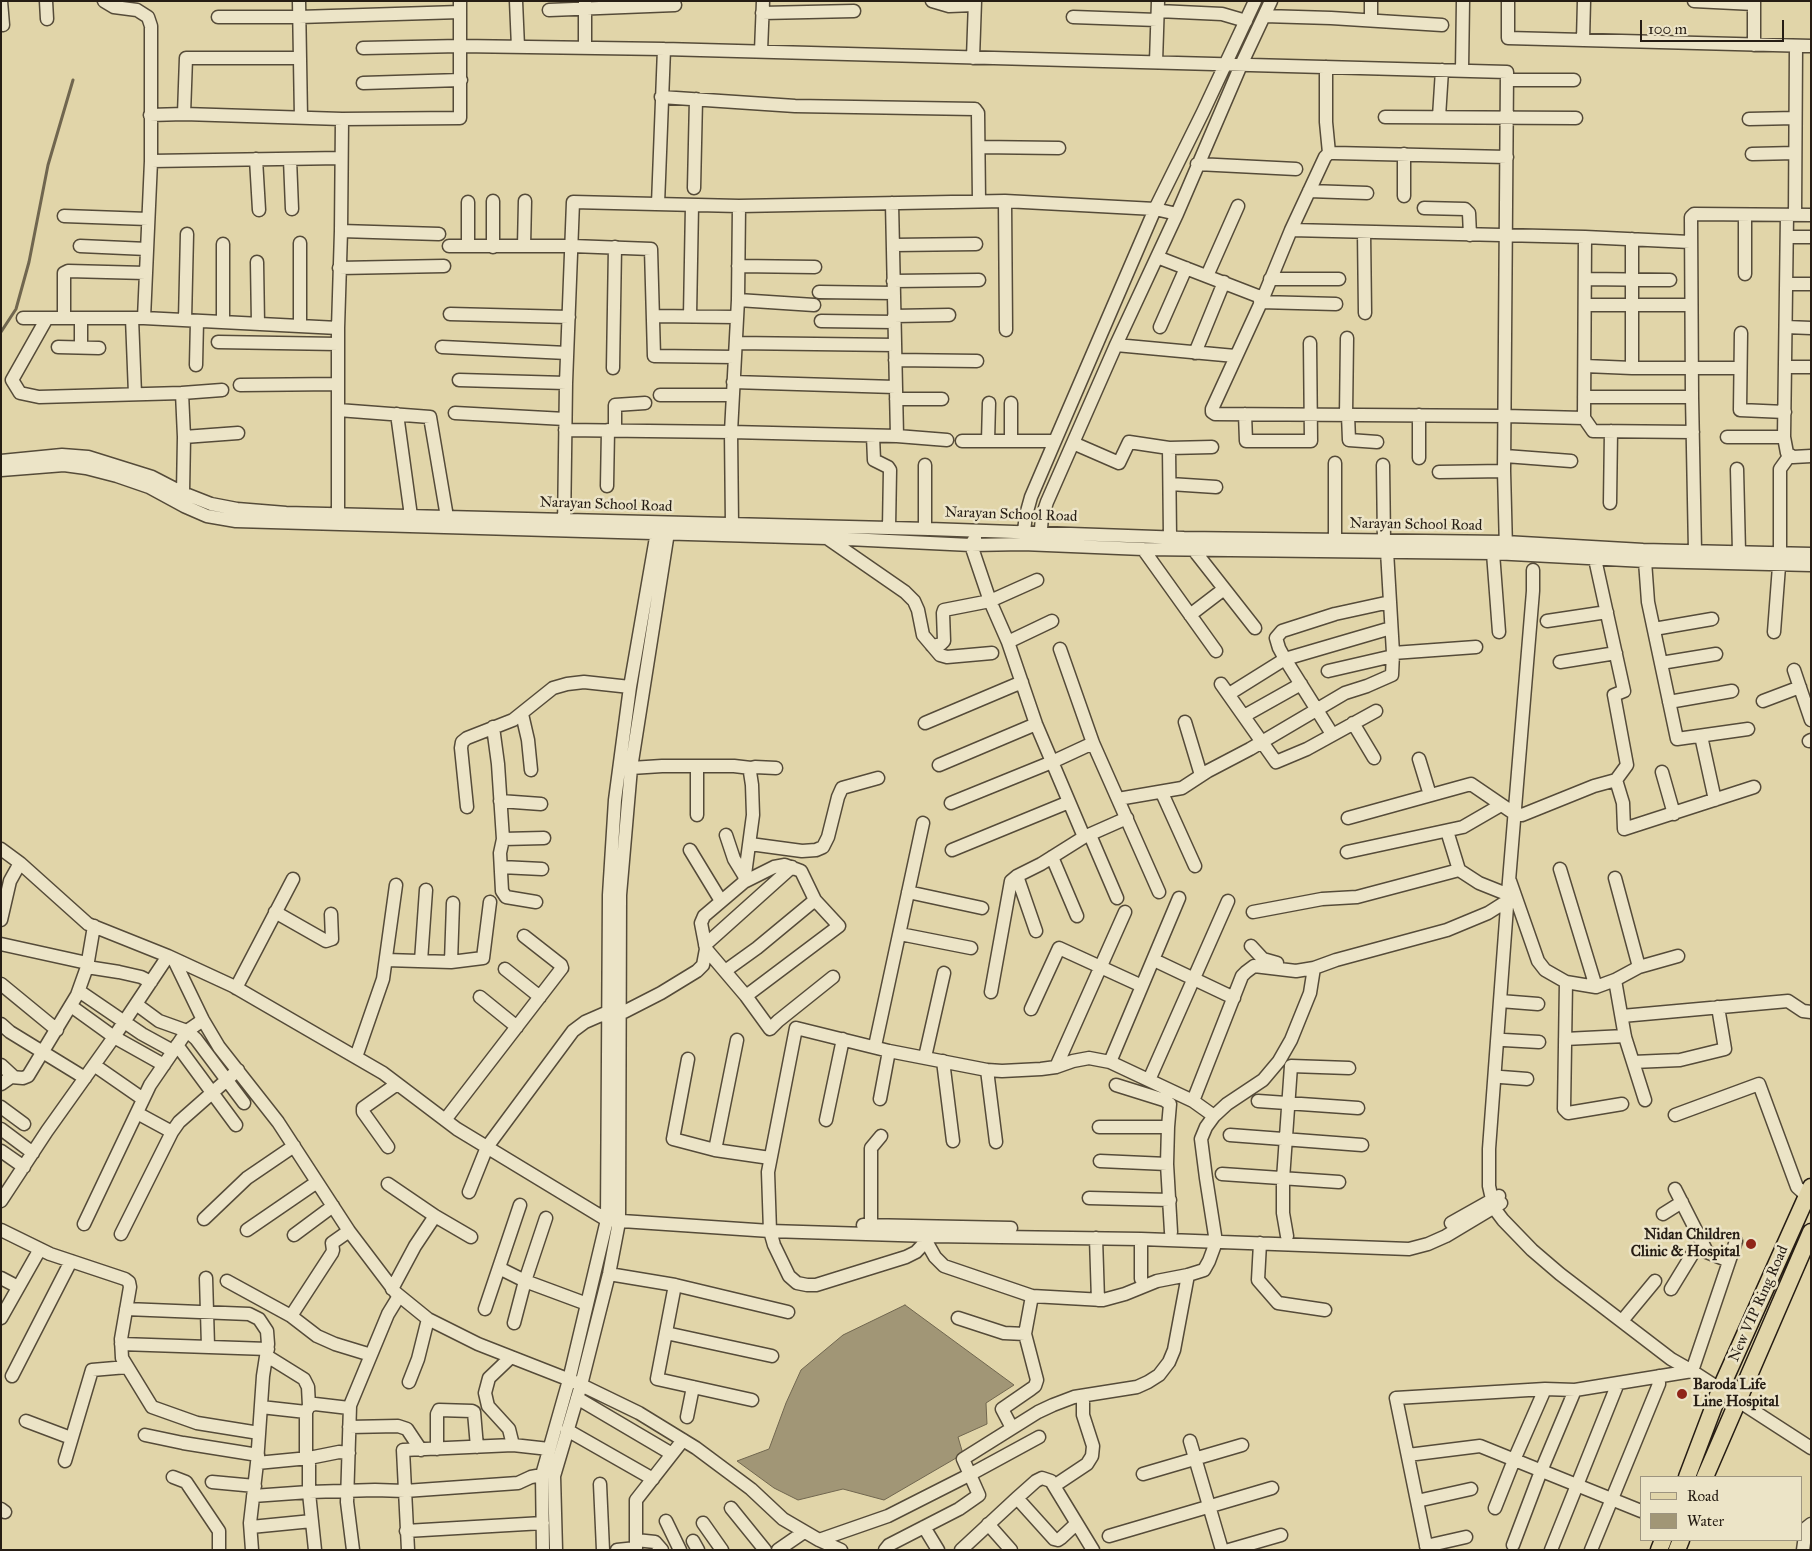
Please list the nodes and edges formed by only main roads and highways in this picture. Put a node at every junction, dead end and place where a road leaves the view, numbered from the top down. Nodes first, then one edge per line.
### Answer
1 (1809, 1191) edge
2 (1811, 1232) edge
3 (1687, 1476) edge
4 (1705, 1476) edge

1 - 3 main road, New VIP Ring Road
2 - 4 main road, New VIP Ring Road

